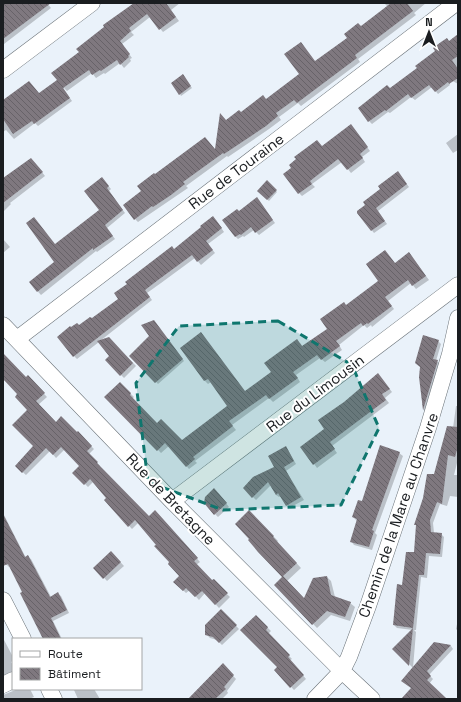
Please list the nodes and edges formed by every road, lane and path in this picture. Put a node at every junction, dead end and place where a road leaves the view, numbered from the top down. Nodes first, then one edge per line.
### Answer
1 (92, 3) edge
2 (456, 3) edge
3 (3, 70) edge
4 (458, 285) edge
5 (458, 318) edge
6 (3, 324) edge
7 (17, 339) junction
8 (172, 501) junction
9 (3, 600) edge
10 (22, 638) edge
11 (342, 671) junction
12 (12, 680) edge
13 (3, 685) edge
14 (50, 690) edge
15 (54, 699) edge
16 (315, 699) edge
17 (372, 699) edge

1 - 3 street
2 - 7 street, Rue de Touraine
4 - 8 street, Rue du Limousin
5 - 11 street, Chemin de la Mare au Chanvre
6 - 7 street, Rue de Bretagne
7 - 8 street, Rue de Bretagne
8 - 11 street, Rue de Bretagne
9 - 10 street
11 - 16 street, Chemin de la Mare au Chanvre
11 - 17 street, Rue de Bretagne
12 - 13 street
14 - 15 street

